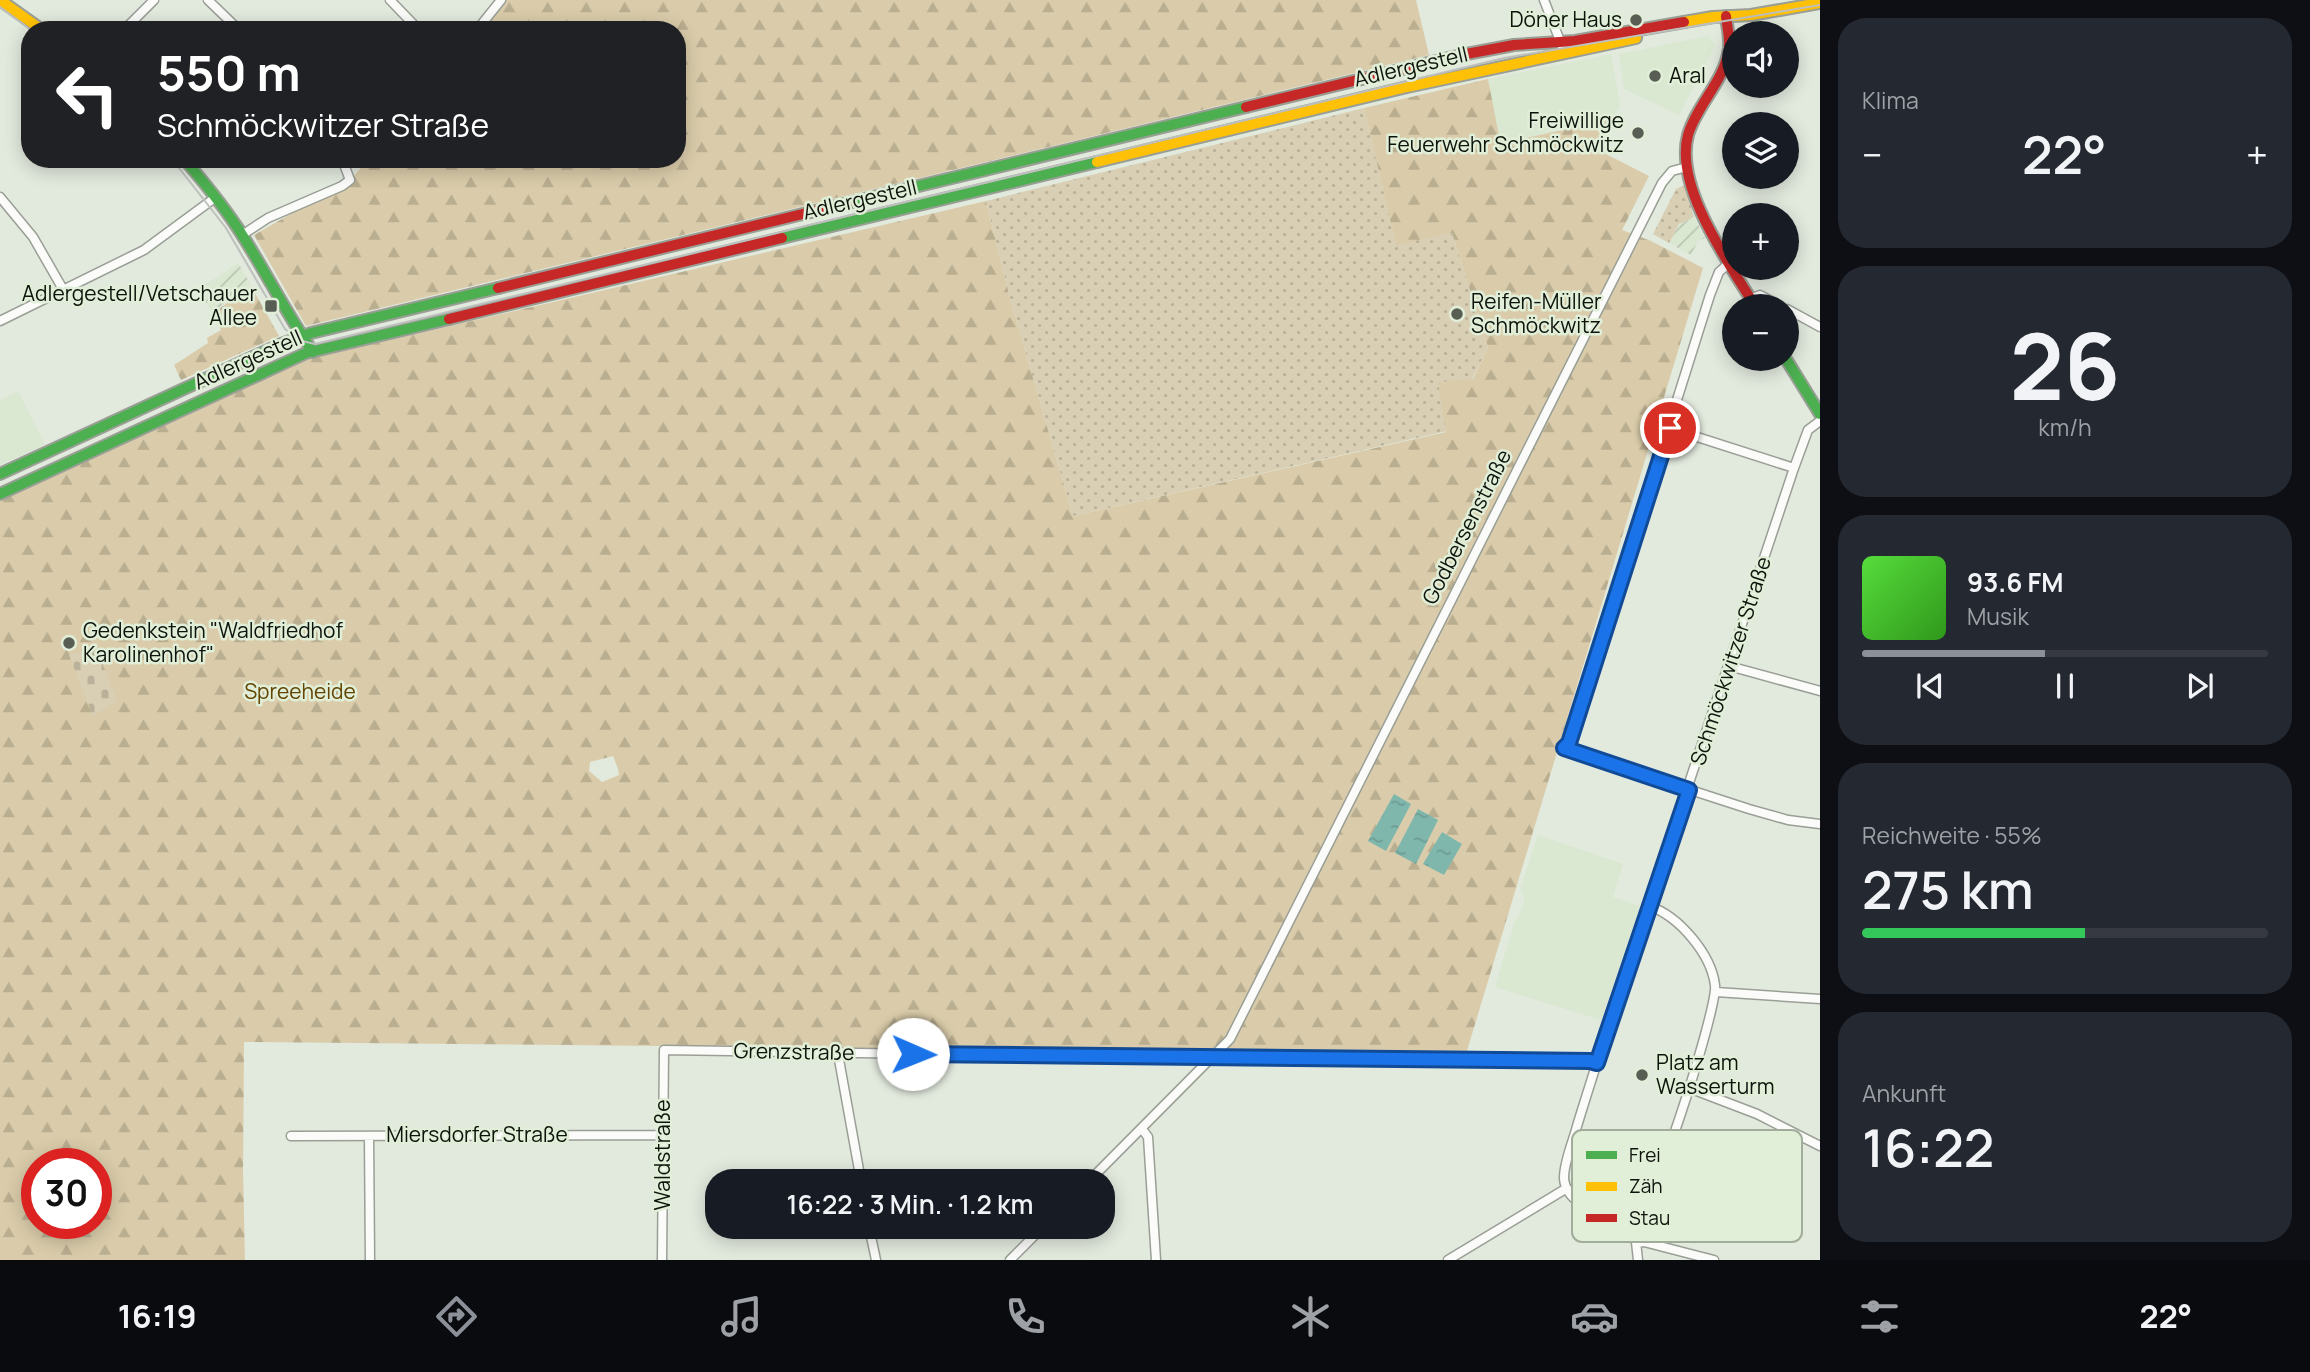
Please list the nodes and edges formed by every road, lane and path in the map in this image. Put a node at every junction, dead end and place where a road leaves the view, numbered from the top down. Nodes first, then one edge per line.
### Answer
1 (0, 0) edge
2 (154, 0) edge
3 (208, 0) edge
4 (390, 0) edge
5 (500, 0) edge
6 (1544, 0) edge
7 (1820, 3) edge
8 (1726, 19) junction
9 (29, 21) edge
10 (133, 21) edge
11 (230, 21) edge
12 (410, 21) edge
13 (484, 21) edge
14 (1562, 47) junction
15 (1687, 167) junction
16 (192, 168) edge
17 (345, 168) edge
18 (0, 197) edge
19 (216, 197) junction
20 (242, 235) junction
21 (1722, 253) edge
22 (1722, 269) edge
23 (64, 291) junction
24 (1799, 316) edge
25 (0, 321) edge
26 (1820, 327) edge
27 (302, 336) junction
28 (313, 352) junction
29 (1793, 371) edge
30 (1820, 414) edge
31 (1820, 421) edge
32 (1670, 428) junction
33 (37, 457) junction
34 (1794, 468) junction
35 (0, 474) edge
36 (45, 474) junction
37 (0, 494) edge
38 (1729, 666) junction
39 (1820, 691) edge
40 (1693, 791) junction
41 (1820, 824) edge
42 (1649, 906) junction
43 (1716, 992) junction
44 (1820, 999) edge
45 (663, 1050) joint
46 (838, 1054) junction
47 (1214, 1057) junction
48 (1597, 1063) junction
49 (1689, 1087) junction
50 (1142, 1129) junction
51 (1576, 1130) edge
52 (1674, 1130) edge
53 (1789, 1130) edge
54 (663, 1135) junction
55 (291, 1136) dead end
56 (369, 1136) junction
57 (1802, 1137) edge
58 (1572, 1144) edge
59 (1820, 1146) edge
60 (859, 1169) edge
61 (1102, 1169) edge
62 (1567, 1188) junction
63 (1572, 1193) edge
64 (872, 1239) edge
65 (1031, 1239) edge
66 (1636, 1243) joint
67 (1451, 1259) edge
68 (370, 1260) edge
69 (662, 1260) edge
70 (876, 1260) edge
71 (1010, 1260) edge
72 (1156, 1260) edge
73 (1638, 1260) edge
74 (1714, 1260) edge

1 - 9 main road
2 - 10 street
3 - 11 street
4 - 12 street
5 - 13 street
6 - 14 street
7 - 8 main road, Adlergestell
8 - 14 main road, Adlergestell
8 - 15 main road
14 - 27 main road, Adlergestell
14 - 28 main road, Adlergestell
15 - 21 main road
15 - 47 street, Godbersenstraße
16 - 19 main road
17 - 20 street
18 - 23 street
19 - 20 main road
19 - 23 street
20 - 27 main road
22 - 32 street
23 - 25 street
24 - 26 street
27 - 28 main road
27 - 33 main road, Adlergestell
28 - 36 main road, Adlergestell
29 - 30 main road
31 - 34 street, Schmöckwitzer Straße
32 - 34 street
32 - 40 street
33 - 35 main road, Adlergestell
33 - 36 main road
34 - 38 street, Schmöckwitzer Straße
36 - 37 main road, Adlergestell
38 - 39 street
38 - 40 street, Schmöckwitzer Straße
40 - 41 street
40 - 42 street, Schmöckwitzer Straße
42 - 43 street
42 - 48 street, Schmöckwitzer Straße
43 - 44 street
43 - 49 street
45 - 46 street, Grenzstraße
45 - 54 street, Waldstraße
46 - 47 street, Grenzstraße
46 - 60 street
47 - 48 street, Grenzstraße
47 - 50 street, Godbersenstraße
48 - 51 street, Schmöckwitzer Straße
49 - 52 street
49 - 53 street
50 - 61 street, Godbersenstraße
50 - 72 street
54 - 56 street, Miersdorfer Straße
54 - 69 street, Waldstraße
55 - 56 street, Miersdorfer Straße
56 - 68 street
57 - 59 street
58 - 62 street, Schmöckwitzer Straße
62 - 63 street
62 - 67 street
64 - 70 street
65 - 71 street
66 - 73 street
66 - 74 street

